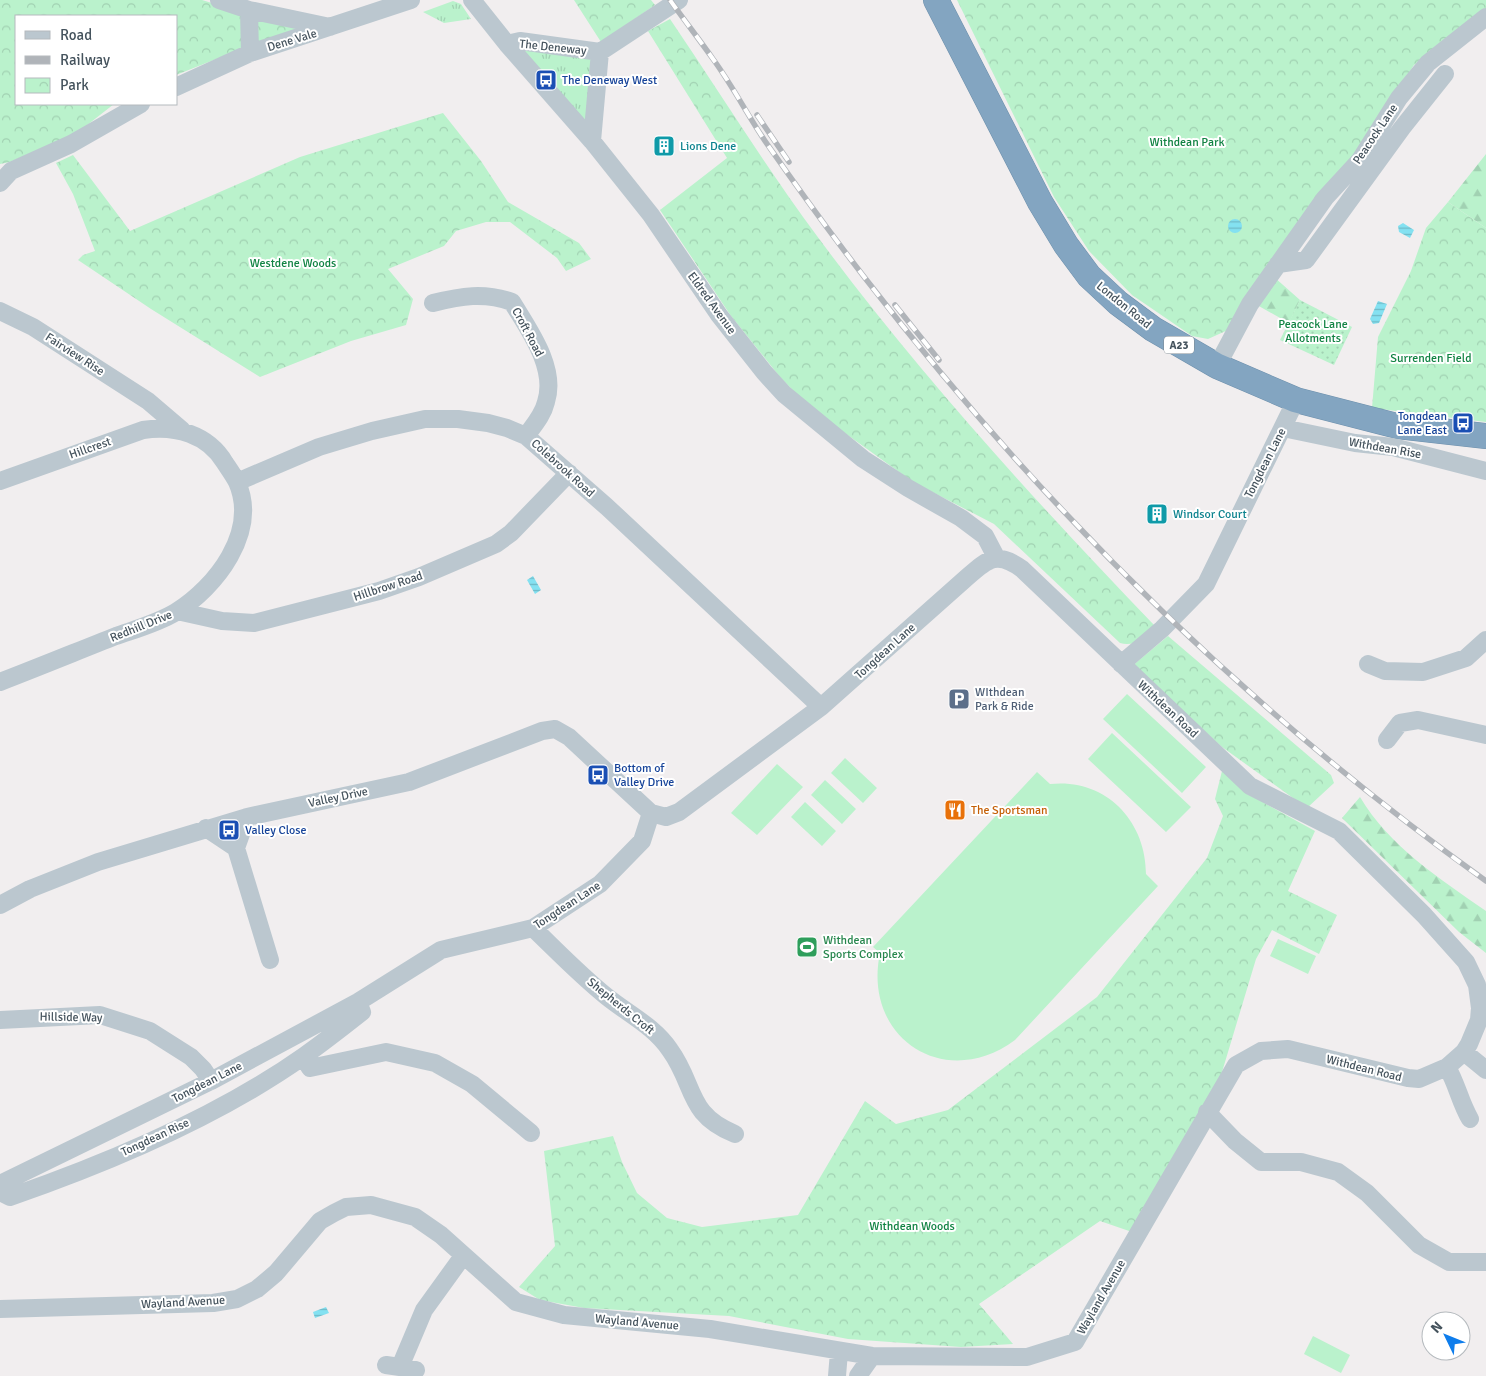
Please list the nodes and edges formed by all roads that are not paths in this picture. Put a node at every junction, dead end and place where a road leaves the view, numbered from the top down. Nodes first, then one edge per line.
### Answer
1 (219, 0) edge
2 (411, 0) edge
3 (472, 0) edge
4 (679, 0) edge
5 (936, 0) edge
6 (249, 10) junction
7 (1486, 17) edge
8 (332, 27) junction
9 (507, 44) junction
10 (600, 52) junction
11 (250, 53) junction
12 (1445, 74) dead end
13 (178, 86) edge
14 (139, 105) edge
15 (592, 141) junction
16 (4, 175) edge
17 (1278, 264) junction
18 (433, 303) dead end
19 (0, 311) edge
20 (1217, 366) junction
21 (1296, 400) junction
22 (148, 401) junction
23 (1283, 428) junction
24 (143, 430) junction
25 (182, 430) junction
26 (526, 436) junction
27 (1486, 436) edge
28 (1486, 471) edge
29 (569, 473) junction
30 (0, 481) edge
31 (237, 482) junction
32 (996, 557) junction
33 (177, 611) junction
34 (1486, 640) edge
35 (1119, 662) junction
36 (1368, 664) dead end
37 (0, 682) edge
38 (821, 707) junction
39 (1486, 736) edge
40 (1387, 740) dead end
41 (651, 813) junction
42 (247, 817) junction
43 (206, 828) junction
44 (236, 848) junction
45 (0, 905) edge
46 (533, 928) junction
47 (270, 960) dead end
48 (358, 1002) junction
49 (0, 1020) edge
50 (1464, 1052) junction
51 (303, 1057) junction
52 (1448, 1067) junction
53 (1486, 1070) edge
54 (211, 1081) junction
55 (1207, 1112) junction
56 (1470, 1119) dead end
57 (531, 1133) dead end
58 (735, 1134) dead end
59 (0, 1184) edge
60 (0, 1192) edge
61 (463, 1256) junction
62 (1486, 1262) edge
63 (0, 1309) edge
64 (839, 1352) junction
65 (872, 1356) junction
66 (401, 1367) dead end
67 (837, 1376) edge
68 (858, 1376) edge

1 - 6 street
2 - 8 street, Dene Vale
3 - 9 street, Eldred Avenue
4 - 10 street, The Deneway
5 - 20 highway, London Road / A23
6 - 8 street
6 - 11 street
7 - 17 street, Peacock Lane
8 - 11 street, Dene Vale
9 - 10 street, The Deneway
9 - 15 street, Eldred Avenue
10 - 15 street, The Deneway
11 - 13 street, Dene Vale
12 - 17 street, Peacock Lane
14 - 16 street
15 - 32 street, Eldred Avenue
17 - 20 street, Peacock Lane
18 - 26 street, Croft Road
19 - 22 street, Fairview Rise
20 - 21 highway, London Road / A23
21 - 23 street, Tongdean Lane
21 - 27 highway, London Road / A23
22 - 24 street
22 - 25 street, Fairview Rise
23 - 28 street, Withdean Rise
23 - 35 street, Tongdean Lane
24 - 25 street, Hillcrest
24 - 30 street, Hillcrest
25 - 31 street, Redhill Drive
26 - 29 street, Colebrook Road
26 - 31 street, Colebrook Road
29 - 33 street, Hillbrow Road
29 - 38 street, Colebrook Road
31 - 33 street, Redhill Drive
32 - 35 street
32 - 38 street, Tongdean Lane
33 - 37 street, Redhill Drive
34 - 36 street
35 - 50 street, Withdean Road
38 - 41 street, Tongdean Lane
39 - 40 street
41 - 42 street, Valley Drive
41 - 46 street, Tongdean Lane
42 - 43 street, Valley Drive
42 - 44 street
43 - 44 street
43 - 45 street, Valley Drive
44 - 47 street
46 - 48 street, Tongdean Lane
46 - 58 street, Shepherds Croft
48 - 51 street, Tongdean Rise
48 - 54 street, Tongdean Lane
49 - 54 street, Hillside Way
50 - 52 street, Withdean Road
50 - 53 street
51 - 57 street
51 - 60 street, Tongdean Rise
52 - 55 street, Withdean Road
52 - 56 street
54 - 59 street, Tongdean Lane
55 - 62 street
55 - 65 street, Wayland Avenue
61 - 63 street, Wayland Avenue
61 - 64 street, Wayland Avenue
61 - 66 street
64 - 65 street, Wayland Avenue
64 - 67 street
65 - 68 street

